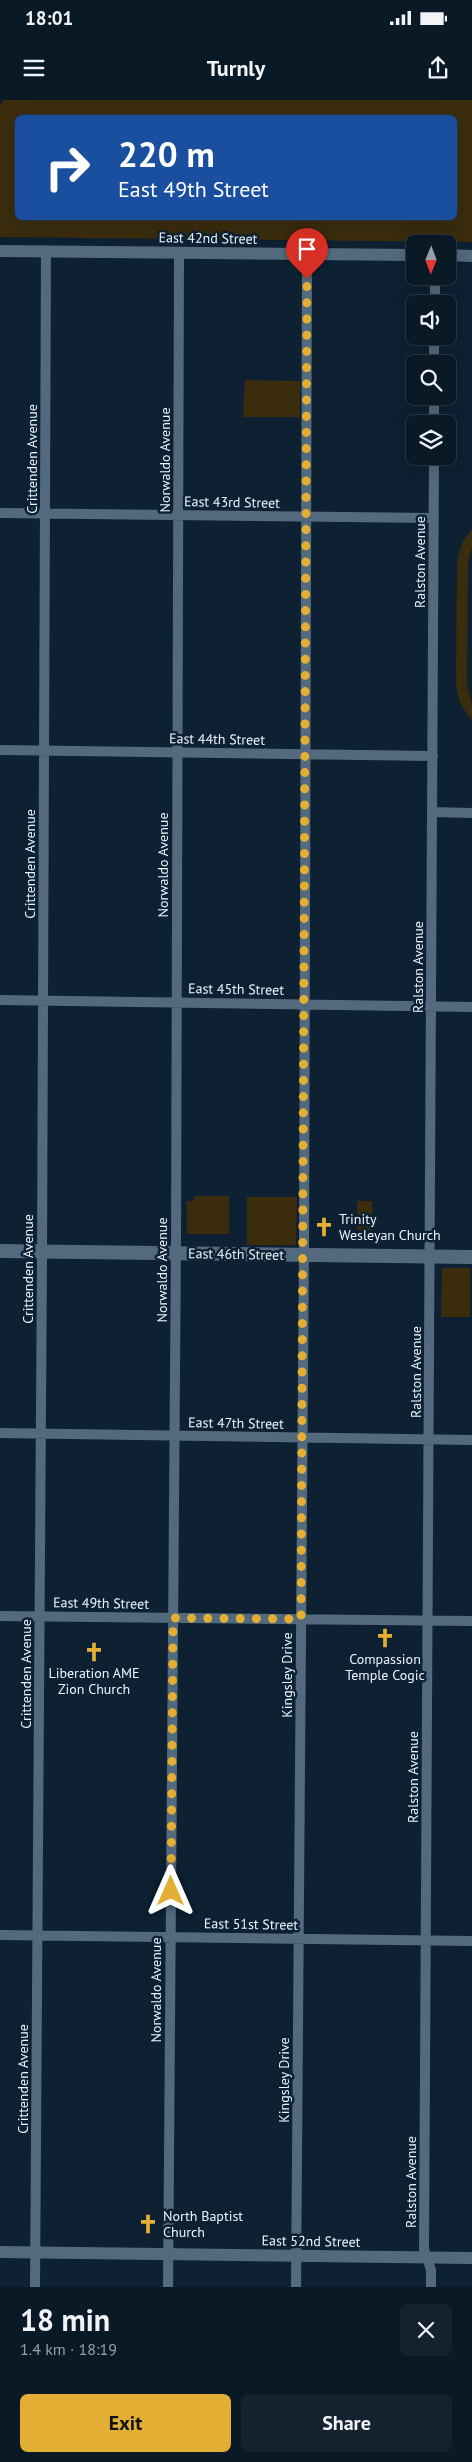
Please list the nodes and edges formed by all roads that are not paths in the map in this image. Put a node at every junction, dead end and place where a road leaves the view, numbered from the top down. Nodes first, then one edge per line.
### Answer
1 (0, 251) edge
2 (46, 251) junction
3 (179, 253) junction
4 (307, 254) junction
5 (406, 255) edge
6 (456, 255) edge
7 (472, 256) edge
8 (434, 465) edge
9 (0, 513) edge
10 (46, 514) junction
11 (178, 515) junction
12 (306, 517) junction
13 (434, 518) junction
14 (0, 750) edge
15 (44, 750) junction
16 (178, 752) junction
17 (306, 754) junction
18 (433, 756) junction
19 (432, 812) junction
20 (472, 813) edge
21 (0, 1000) edge
22 (43, 1001) junction
23 (176, 1002) junction
24 (304, 1004) junction
25 (432, 1006) junction
26 (472, 1006) edge
27 (0, 1251) edge
28 (42, 1252) junction
29 (176, 1253) junction
30 (304, 1255) junction
31 (431, 1257) junction
32 (472, 1257) edge
33 (0, 1433) edge
34 (41, 1434) junction
35 (174, 1436) junction
36 (302, 1437) junction
37 (430, 1439) junction
38 (472, 1440) edge
39 (0, 1616) edge
40 (40, 1616) junction
41 (173, 1618) junction
42 (301, 1619) junction
43 (428, 1620) junction
44 (472, 1621) edge
45 (0, 1935) edge
46 (37, 1935) junction
47 (170, 1937) junction
48 (298, 1939) junction
49 (426, 1940) junction
50 (472, 1941) edge
51 (0, 2252) edge
52 (35, 2252) junction
53 (168, 2254) junction
54 (297, 2255) junction
55 (426, 2258) junction
56 (472, 2258) edge
57 (35, 2287) edge
58 (168, 2287) edge
59 (296, 2287) edge
60 (431, 2287) edge

1 - 2 street, East 42nd Street
2 - 3 street, East 42nd Street
2 - 10 street, Crittenden Avenue
3 - 4 street, East 42nd Street
3 - 11 street, Norwaldo Avenue
4 - 5 street, East 42nd Street
4 - 12 street, Kingsley Drive
6 - 7 street
8 - 13 street, Ralston Avenue
9 - 10 street, East 43rd Street
10 - 11 street, East 43rd Street
10 - 15 street, Crittenden Avenue
11 - 12 street, East 43rd Street
11 - 16 street, Norwaldo Avenue
12 - 13 street, East 43rd Street
12 - 17 street, Kingsley Drive
13 - 18 street, Ralston Avenue
14 - 15 street, East 44th Street
15 - 16 street, East 44th Street
15 - 22 street, Crittenden Avenue
16 - 17 street, East 44th Street
16 - 23 street, Norwaldo Avenue
17 - 18 street, East 44th Street
17 - 24 street, Kingsley Drive
18 - 19 street, Ralston Avenue
19 - 20 street
19 - 25 street, Ralston Avenue
21 - 22 street, East 45th Street
22 - 23 street, East 45th Street
22 - 28 street, Crittenden Avenue
23 - 24 street, East 45th Street
23 - 29 street, Norwaldo Avenue
24 - 25 street, East 45th Street
24 - 30 street, Kingsley Drive
25 - 26 street, East 45th Street
25 - 31 street, Ralston Avenue
27 - 28 main road, East 46th Street
28 - 29 main road, East 46th Street
28 - 34 street, Crittenden Avenue
29 - 30 main road, East 46th Street
29 - 35 street, Norwaldo Avenue
30 - 31 main road, East 46th Street
30 - 36 street, Kingsley Drive
31 - 32 main road, East 46th Street
31 - 37 street, Ralston Avenue
33 - 34 street, East 47th Street
34 - 35 street, East 47th Street
34 - 40 street, Crittenden Avenue
35 - 36 street, East 47th Street
35 - 41 street, Norwaldo Avenue
36 - 37 street, East 47th Street
36 - 42 street, Kingsley Drive
37 - 38 street, East 47th Street
37 - 43 street, Ralston Avenue
39 - 40 street, East 49th Street
40 - 41 street, East 49th Street
40 - 46 street, Crittenden Avenue
41 - 42 street, East 49th Street
41 - 47 street, Norwaldo Avenue
42 - 43 street, East 49th Street
42 - 48 street, Kingsley Drive
43 - 44 street, East 49th Street
43 - 49 street, Ralston Avenue
45 - 46 street, East 51st Street
46 - 47 street, East 51st Street
46 - 52 street, Crittenden Avenue
47 - 48 street, East 51st Street
47 - 53 street, Norwaldo Avenue
48 - 49 street, East 51st Street
48 - 54 street, Kingsley Drive
49 - 50 street, East 51st Street
49 - 55 street, Ralston Avenue
51 - 52 street, East 52nd Street
52 - 53 street, East 52nd Street
52 - 57 street, Crittenden Avenue
53 - 54 street, East 52nd Street
53 - 58 street, Norwaldo Avenue
54 - 55 street, East 52nd Street
54 - 59 street, Kingsley Drive
55 - 56 street, East 52nd Street
55 - 60 street, Ralston Avenue

